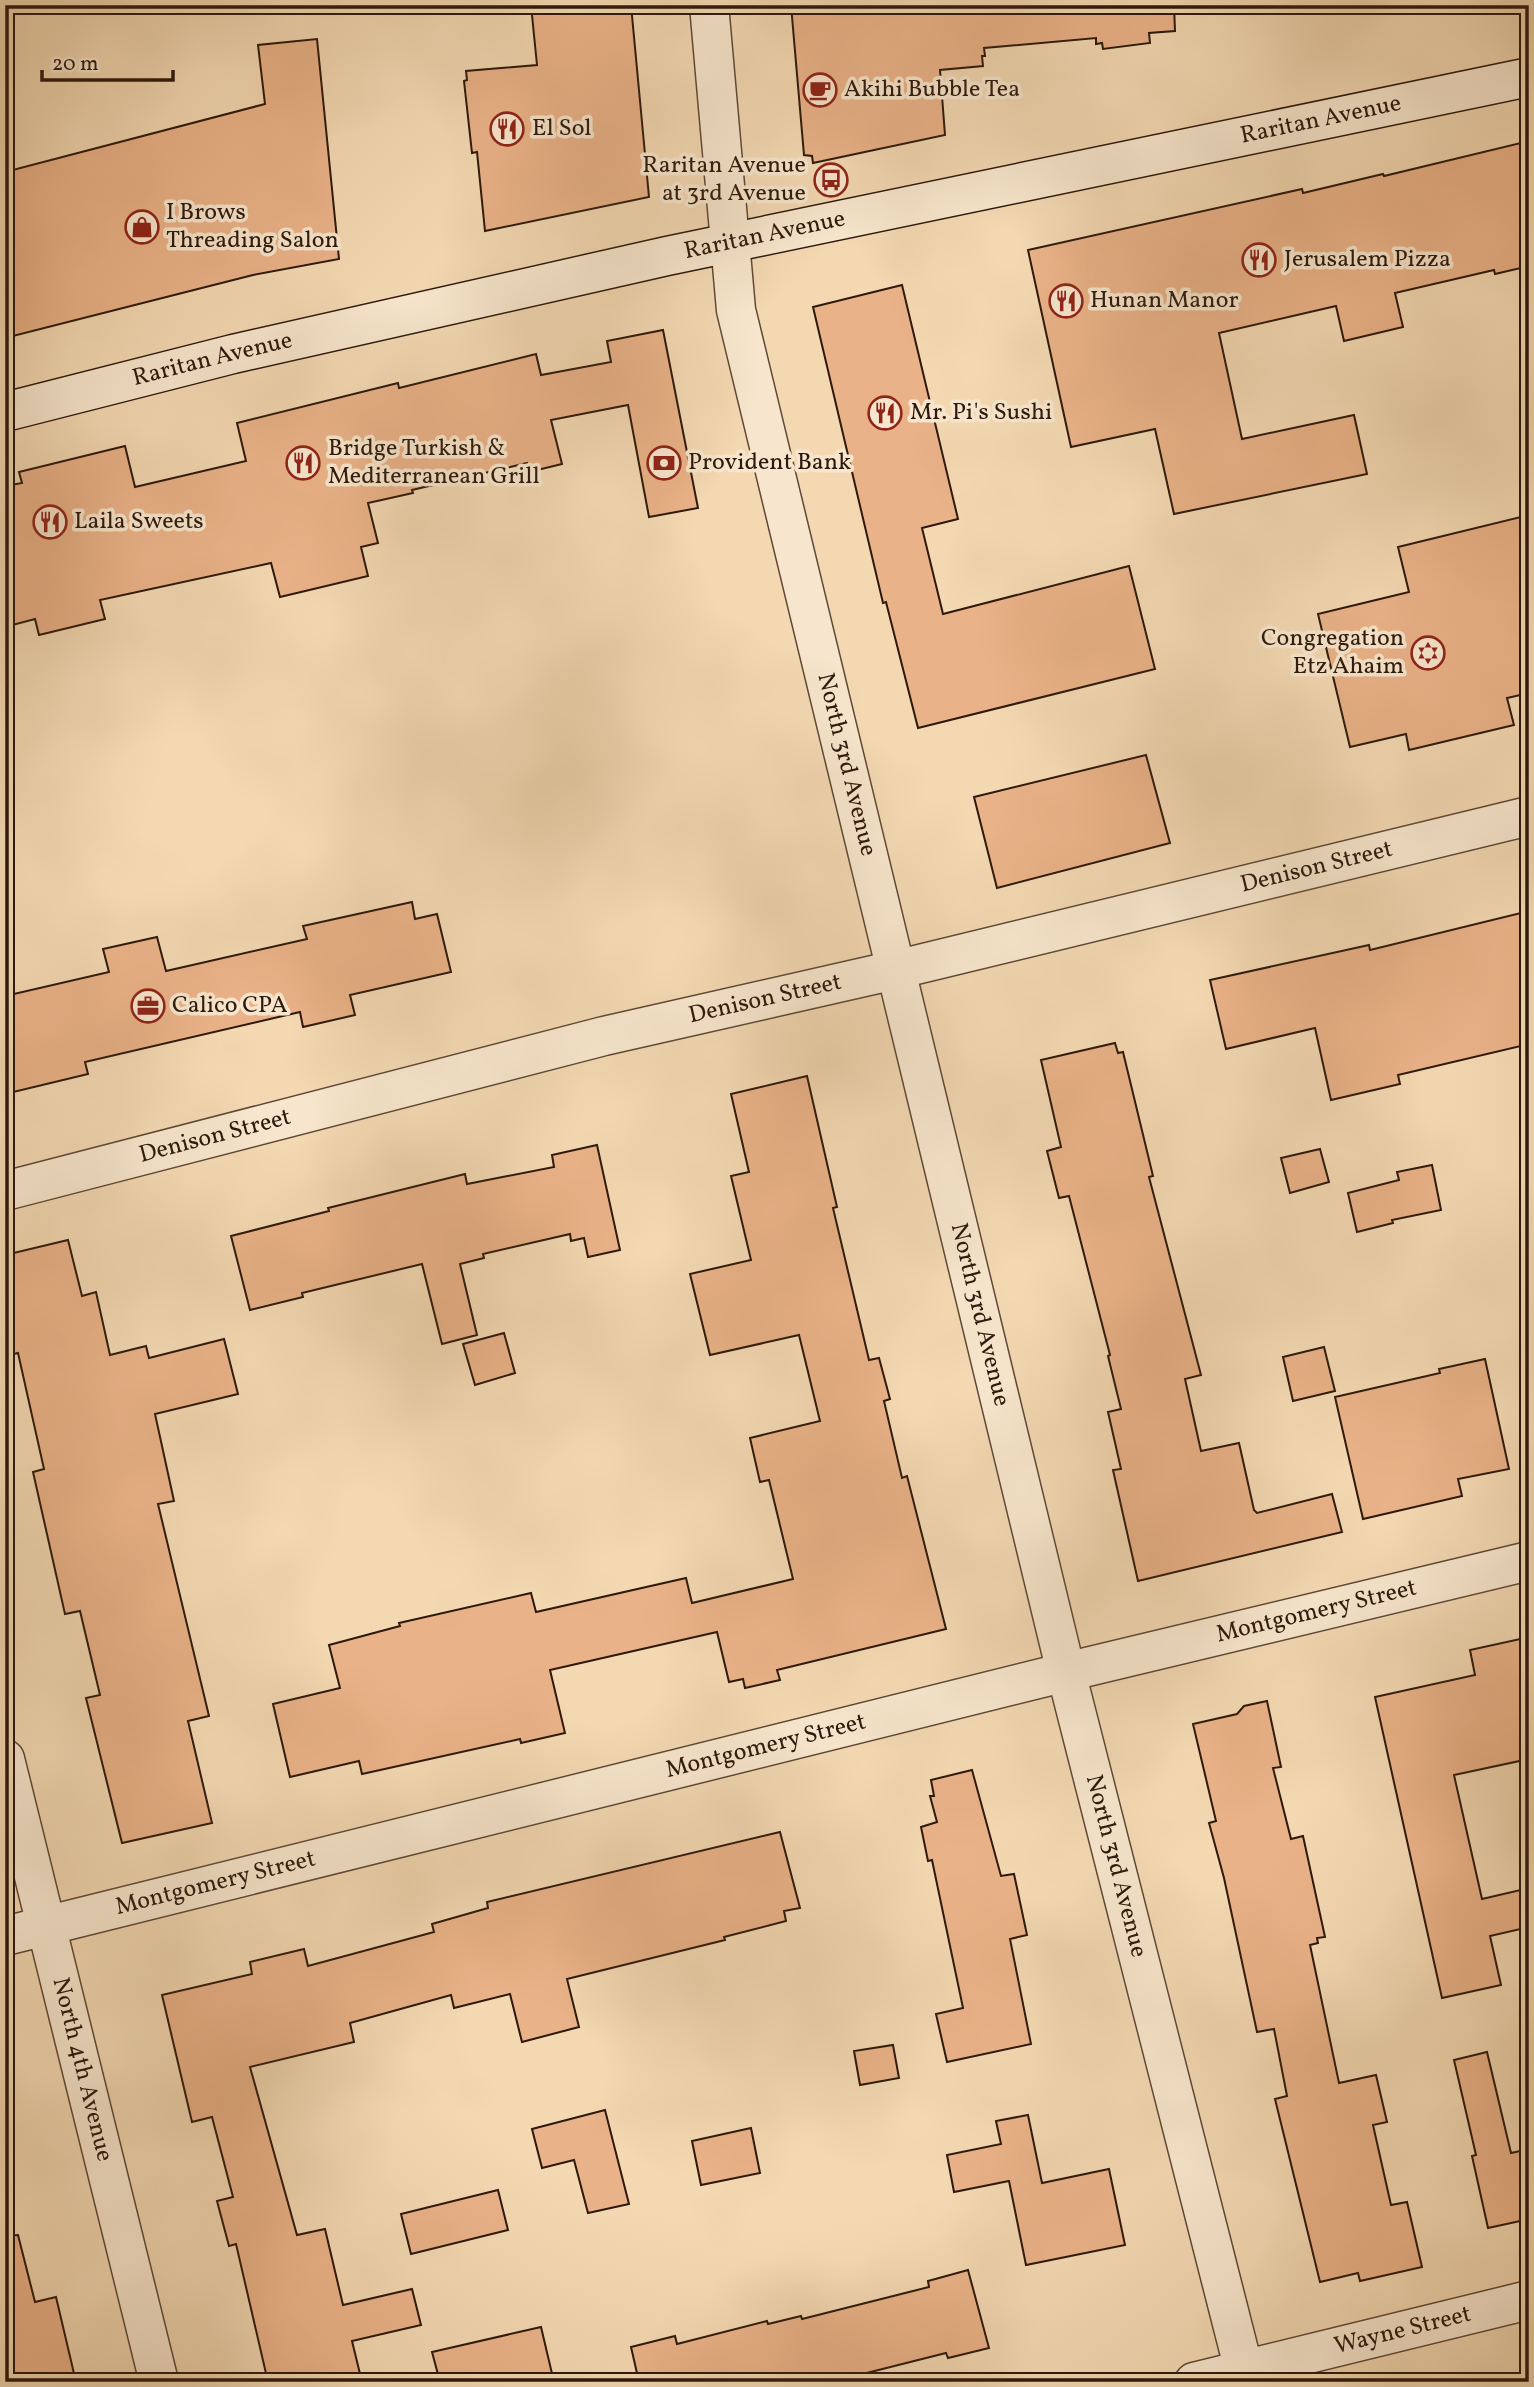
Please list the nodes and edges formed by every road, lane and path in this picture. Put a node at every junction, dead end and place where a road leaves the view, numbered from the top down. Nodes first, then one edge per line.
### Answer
1 (709, 5) edge
2 (1529, 77) edge
3 (731, 243) junction
4 (5, 412) edge
5 (1529, 816) edge
6 (895, 970) junction
7 (5, 1191) edge
8 (1529, 1561) edge
9 (1066, 1672) junction
10 (5, 1759) edge
11 (47, 1926) junction
12 (5, 1936) edge
13 (1529, 2300) edge
14 (1246, 2375) edge
15 (159, 2382) edge
16 (1194, 2382) edge

1 - 3 street, North 3rd Avenue
2 - 3 street, Raritan Avenue
3 - 4 street, Raritan Avenue
3 - 6 street, North 3rd Avenue
5 - 6 street, Denison Street
6 - 7 street, Denison Street
6 - 9 street, North 3rd Avenue
8 - 9 street, Montgomery Street
9 - 11 street, Montgomery Street
9 - 14 street, North 3rd Avenue
10 - 11 street, North 4th Avenue
11 - 12 street, Montgomery Street
11 - 15 street, North 4th Avenue
13 - 14 street, Wayne Street
14 - 16 street, Wayne Street

